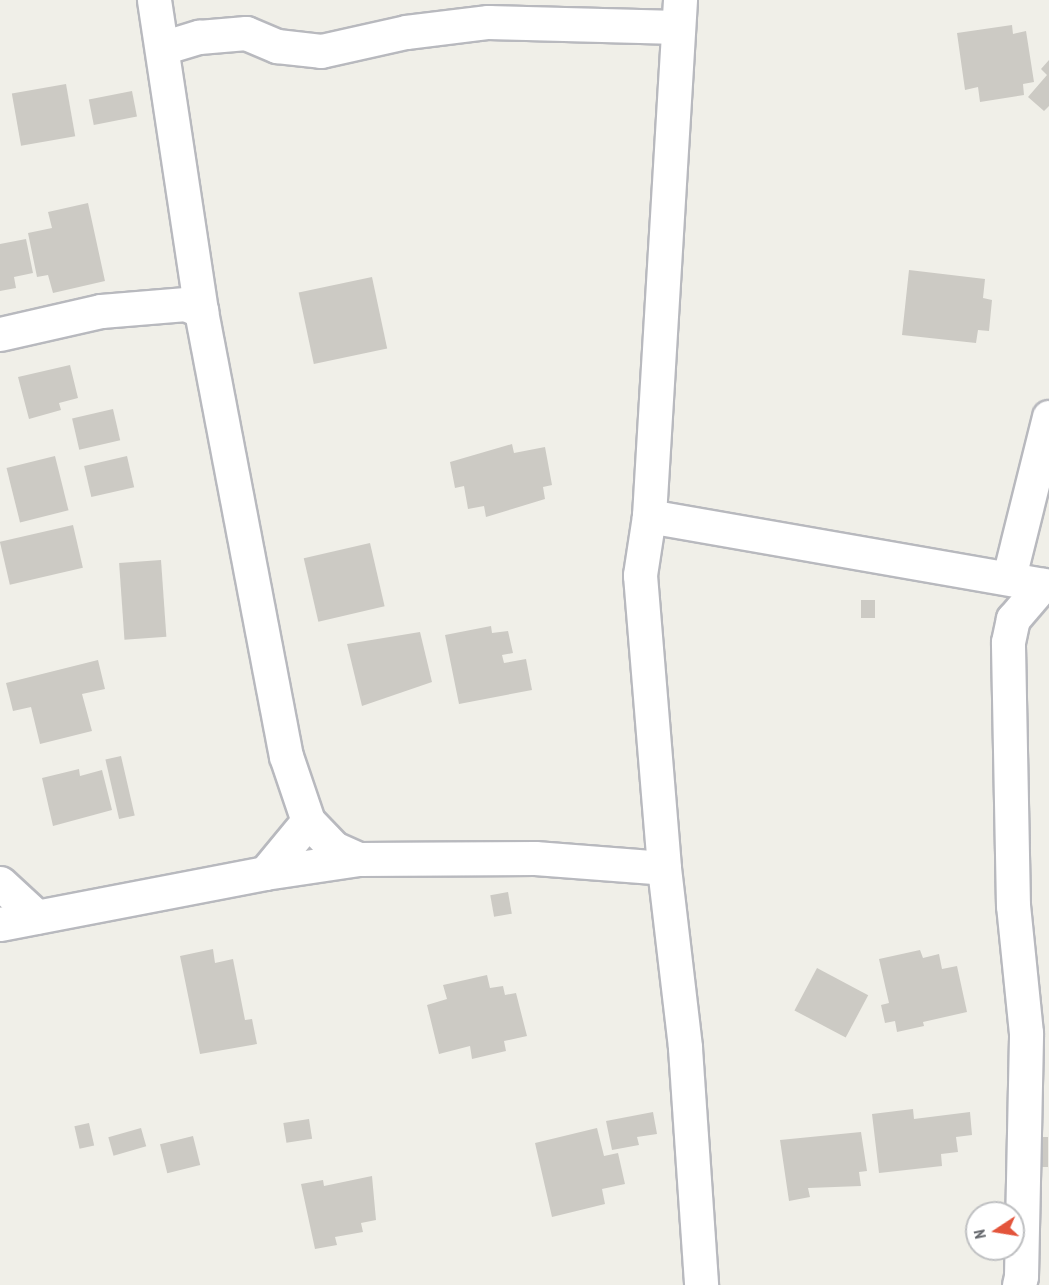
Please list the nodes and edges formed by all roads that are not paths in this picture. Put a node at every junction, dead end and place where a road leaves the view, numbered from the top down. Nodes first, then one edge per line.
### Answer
1 (154, 0) edge
2 (679, 14) edge
3 (162, 48) junction
4 (201, 311) junction
5 (0, 334) edge
6 (1049, 417) edge
7 (649, 516) junction
8 (1008, 577) junction
9 (1046, 585) edge
10 (308, 821) junction
11 (359, 860) junction
12 (663, 868) junction
13 (265, 873) junction
14 (0, 883) edge
15 (37, 917) junction
16 (0, 924) edge
17 (1037, 1030) edge
18 (701, 1285) edge
19 (1019, 1285) edge

1 - 3 street
2 - 3 street
2 - 7 street
3 - 4 street
4 - 5 street
4 - 10 street
6 - 8 street
7 - 8 street
7 - 12 street
8 - 9 street
9 - 17 street
10 - 11 street
10 - 13 street
11 - 12 street
11 - 13 street
12 - 18 street
13 - 15 street
14 - 15 street
15 - 16 street
17 - 19 street

